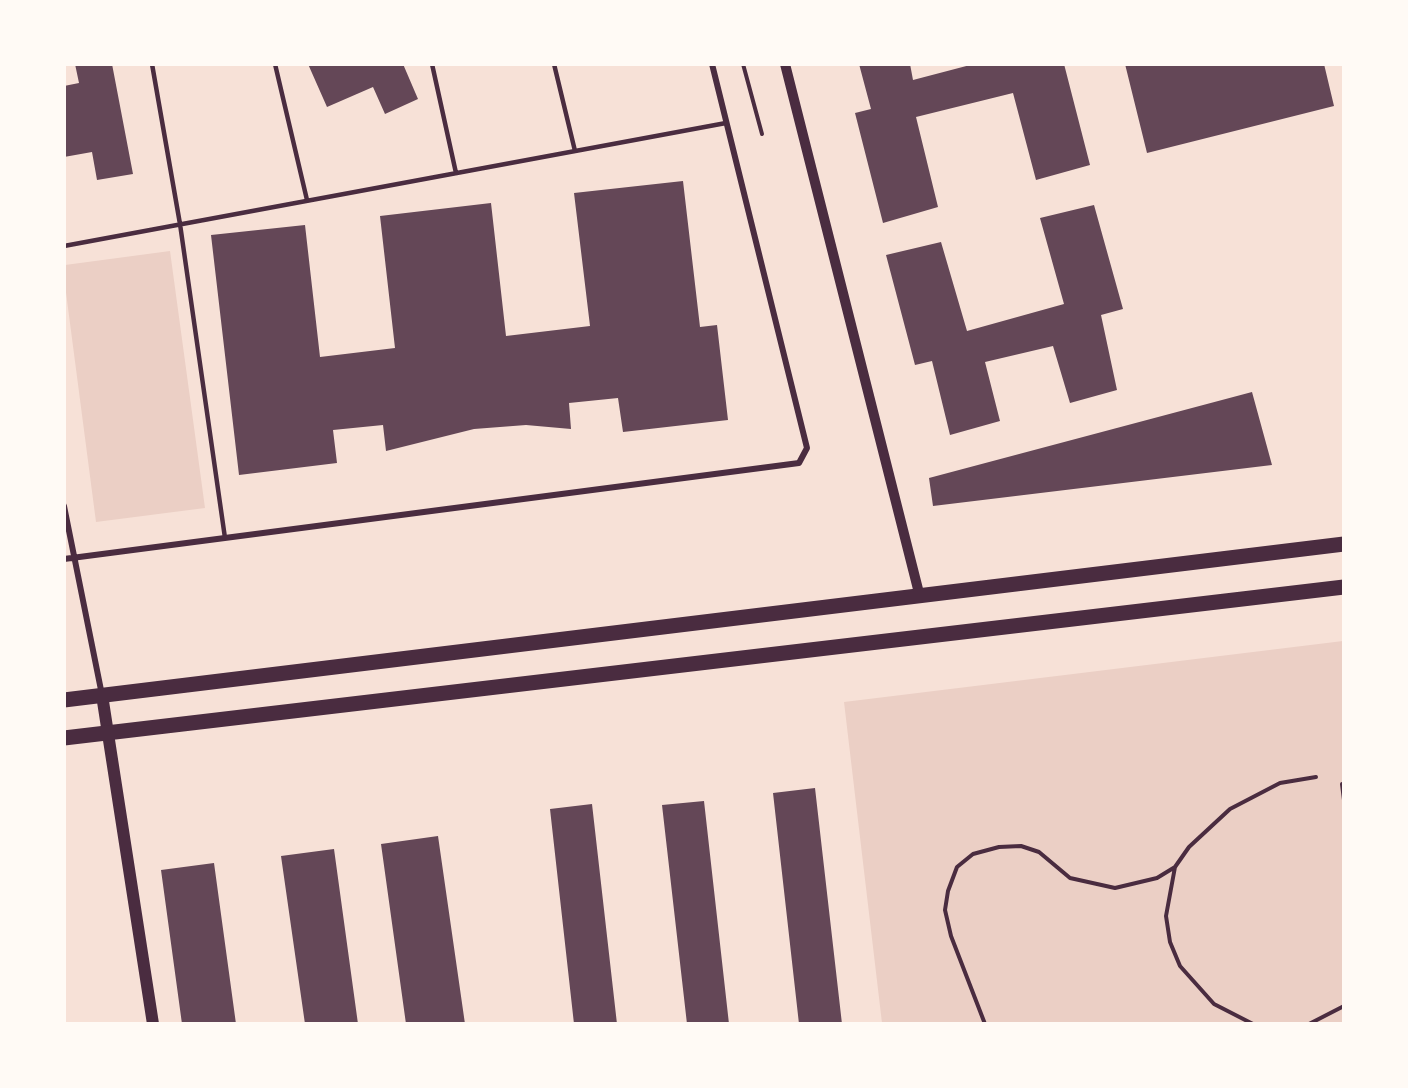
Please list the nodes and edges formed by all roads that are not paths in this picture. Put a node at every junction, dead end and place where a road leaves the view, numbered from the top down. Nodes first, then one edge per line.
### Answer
1 (152, 64) edge
2 (275, 64) edge
3 (432, 64) edge
4 (554, 64) edge
5 (712, 64) edge
6 (785, 64) edge
7 (726, 123) junction
8 (575, 151) junction
9 (456, 173) junction
10 (307, 201) junction
11 (180, 224) junction
12 (64, 246) edge
13 (64, 506) edge
14 (225, 538) junction
15 (1344, 544) edge
16 (75, 558) junction
17 (64, 559) edge
18 (1344, 586) edge
19 (921, 597) junction
20 (102, 695) junction
21 (64, 700) edge
22 (108, 733) junction
23 (64, 738) edge
24 (153, 1023) edge

1 - 11 lane
2 - 10 lane
3 - 9 lane
4 - 8 lane
5 - 7 street
6 - 19 street
7 - 8 lane
7 - 14 street
8 - 9 lane
9 - 10 lane
10 - 11 lane
11 - 12 lane
11 - 14 lane
13 - 16 street
14 - 16 street
15 - 19 main road
16 - 17 street
16 - 20 street
18 - 22 main road
19 - 20 main road
20 - 21 main road
20 - 22 main road
22 - 23 main road
22 - 24 main road

